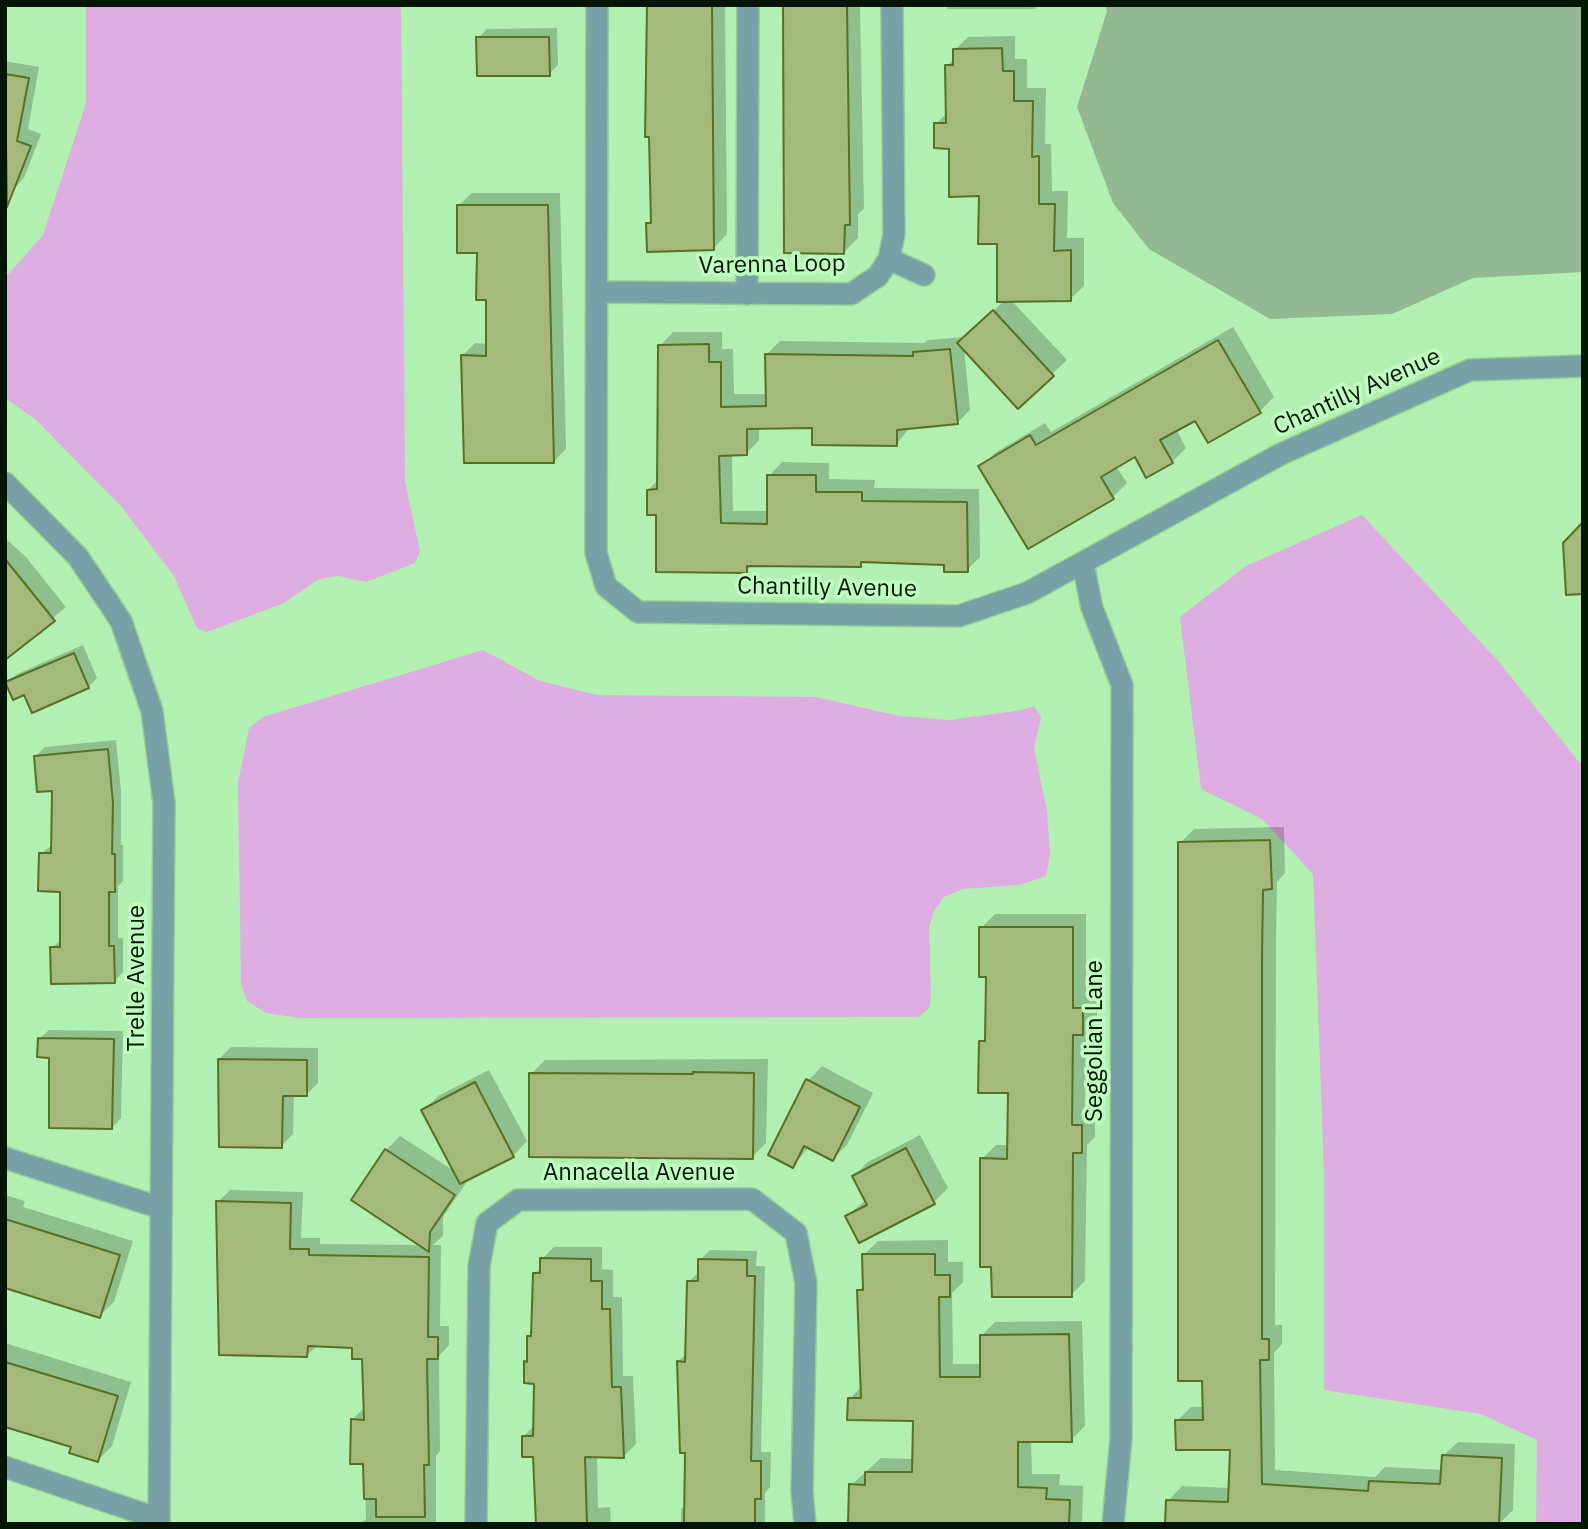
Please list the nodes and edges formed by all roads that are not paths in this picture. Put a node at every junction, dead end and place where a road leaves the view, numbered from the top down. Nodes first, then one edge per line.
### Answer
1 (597, 5) edge
2 (748, 5) edge
3 (892, 5) edge
4 (889, 259) junction
5 (924, 275) dead end
6 (599, 292) junction
7 (747, 294) junction
8 (1583, 366) edge
9 (5, 482) edge
10 (1083, 564) junction
11 (5, 1158) edge
12 (161, 1208) junction
13 (5, 1467) edge
14 (159, 1521) edge
15 (476, 1524) edge
16 (805, 1524) edge
17 (1113, 1524) edge

1 - 6 street, Chantilly Avenue
2 - 7 street
3 - 4 street
4 - 5 street
4 - 7 street, Varenna Loop
6 - 7 street, Varenna Loop
6 - 10 street, Chantilly Avenue
8 - 10 street, Chantilly Avenue
9 - 12 street, Trelle Avenue
10 - 17 street, Seggolian Lane
11 - 12 street
12 - 14 street, Trelle Avenue
13 - 14 street
15 - 16 street, Annacella Avenue

